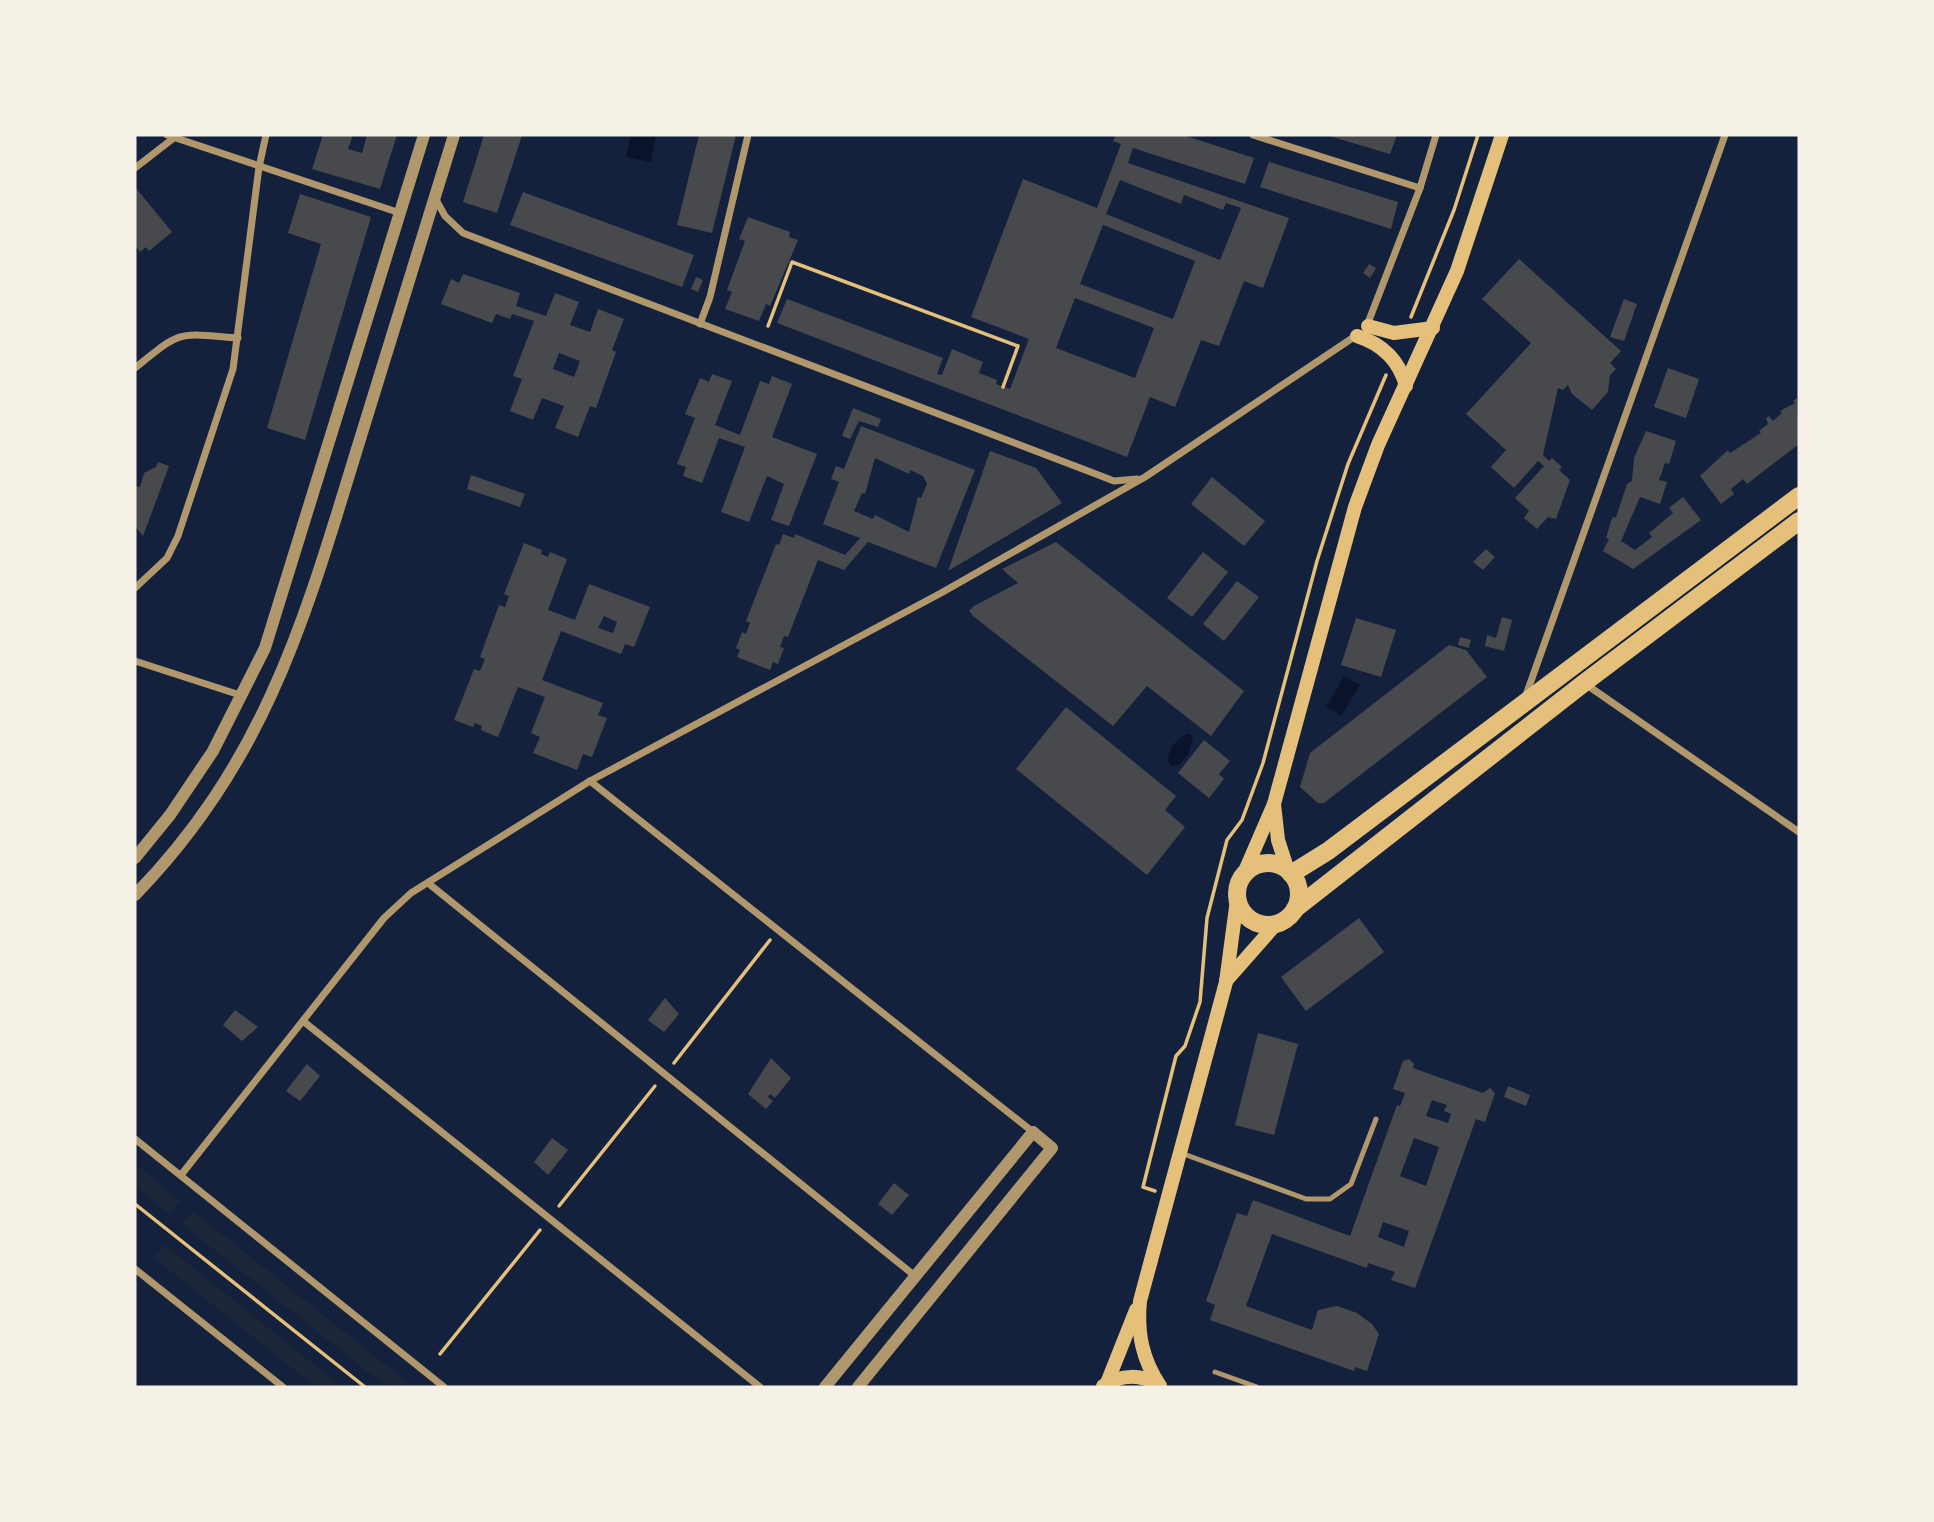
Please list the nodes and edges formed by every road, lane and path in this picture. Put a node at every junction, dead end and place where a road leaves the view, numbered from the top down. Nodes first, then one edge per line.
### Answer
1 (266, 135) edge
2 (424, 135) edge
3 (454, 135) edge
4 (748, 135) edge
5 (1253, 135) edge
6 (1436, 135) edge
7 (1502, 135) edge
8 (1725, 135) edge
9 (171, 136) edge
10 (259, 167) junction
11 (135, 168) edge
12 (1420, 188) junction
13 (435, 197) junction
14 (400, 213) junction
15 (700, 324) junction
16 (768, 326) dead end
17 (1433, 328) junction
18 (1362, 331) junction
19 (238, 338) junction
20 (135, 368) edge
21 (1406, 386) junction
22 (1003, 387) dead end
23 (1145, 477) junction
24 (1799, 496) edge
25 (1799, 521) edge
26 (135, 589) edge
27 (135, 661) edge
28 (1584, 682) junction
29 (243, 696) junction
30 (1523, 704) junction
31 (590, 781) junction
32 (1274, 804) junction
33 (1799, 832) edge
34 (135, 858) edge
35 (1290, 873) junction
36 (1242, 878) junction
37 (428, 883) junction
38 (135, 895) edge
39 (1237, 900) junction
40 (1295, 909) junction
41 (1276, 924) junction
42 (778, 930) junction
43 (1226, 982) junction
44 (303, 1021) junction
45 (674, 1063) dead end
46 (655, 1086) dead end
47 (1376, 1119) dead end
48 (1033, 1132) junction
49 (135, 1139) edge
50 (1181, 1153) junction
51 (181, 1175) junction
52 (135, 1204) edge
53 (559, 1206) dead end
54 (540, 1230) dead end
55 (135, 1269) edge
56 (915, 1276) junction
57 (1145, 1284) junction
58 (440, 1354) dead end
59 (1214, 1372) dead end
60 (1105, 1385) edge
61 (283, 1387) edge
62 (365, 1387) edge
63 (444, 1387) edge
64 (760, 1387) edge
65 (825, 1387) edge
66 (858, 1387) edge
67 (1161, 1387) edge
68 (1257, 1387) edge

1 - 10 street
2 - 14 street
3 - 13 street
4 - 15 street
5 - 12 street
6 - 12 street
7 - 17 main road
8 - 30 street
9 - 10 street
9 - 11 street
10 - 14 street
10 - 19 street
12 - 18 street
13 - 15 street
13 - 38 street
14 - 29 street
15 - 23 street
16 - 22 path
17 - 18 main road
17 - 21 main road
18 - 21 main road
18 - 23 street
19 - 20 street
19 - 26 street
21 - 32 main road
23 - 31 street
24 - 30 main road
25 - 28 main road
27 - 29 street
28 - 33 street
28 - 40 main road
29 - 34 street
30 - 35 main road
31 - 37 street
31 - 42 street
32 - 35 main road
32 - 36 main road
35 - 36 main road
35 - 40 main road
36 - 39 main road
37 - 44 street
37 - 56 street
39 - 41 main road
39 - 43 main road
40 - 41 main road
41 - 43 main road
42 - 45 path
42 - 48 street
43 - 50 main road
44 - 51 street
44 - 64 street
46 - 53 path
47 - 50 lane
48 - 56 street
48 - 66 street
49 - 51 street
50 - 57 main road
51 - 63 street
52 - 62 path
54 - 58 path
55 - 61 street
56 - 65 street
57 - 60 main road
57 - 67 main road
59 - 68 lane
60 - 67 main road

